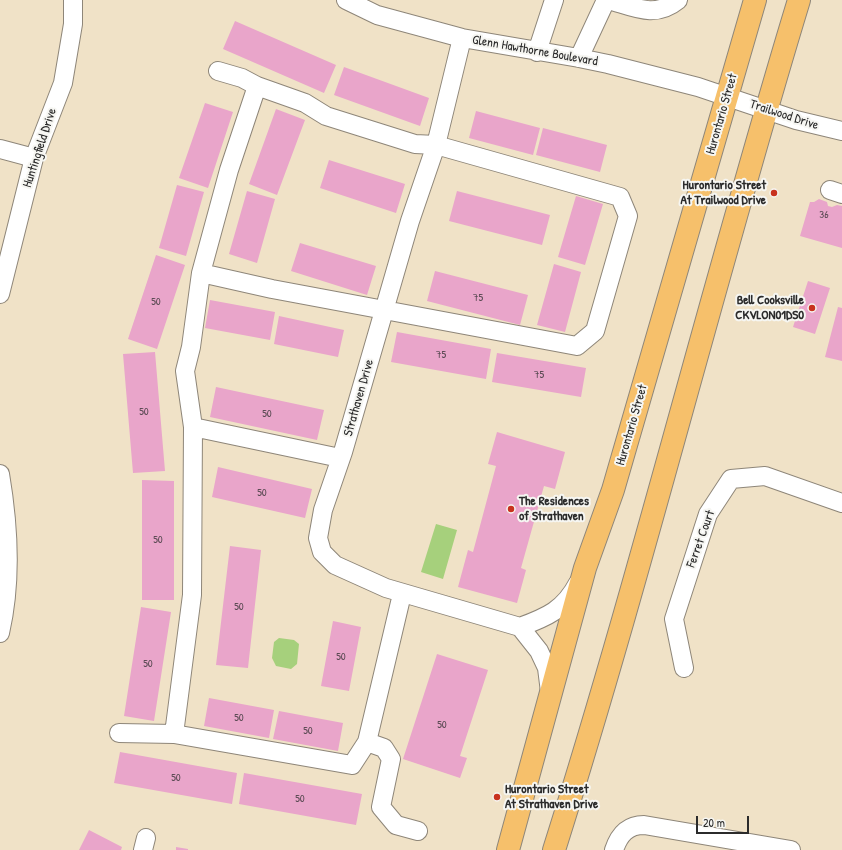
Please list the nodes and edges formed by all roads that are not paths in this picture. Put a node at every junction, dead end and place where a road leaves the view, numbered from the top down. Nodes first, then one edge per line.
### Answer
1 (74, 0) edge
2 (346, 0) edge
3 (554, 0) edge
4 (608, 0) edge
5 (678, 0) edge
6 (755, 0) edge
7 (800, 0) edge
8 (462, 38) junction
9 (537, 52) junction
10 (579, 58) junction
11 (218, 71) dead end
12 (257, 86) junction
13 (727, 96) junction
14 (766, 110) junction
15 (842, 131) edge
16 (436, 145) junction
17 (0, 149) edge
18 (34, 158) junction
19 (201, 273) junction
20 (0, 294) edge
21 (384, 311) junction
22 (193, 427) junction
23 (340, 458) junction
24 (0, 474) edge
25 (842, 503) edge
26 (585, 568) junction
27 (402, 594) junction
28 (520, 627) junction
29 (0, 633) edge
30 (684, 668) dead end
31 (551, 694) junction
32 (119, 733) dead end
33 (174, 734) junction
34 (367, 742) junction
35 (418, 831) dead end
36 (508, 850) edge
37 (554, 850) edge
38 (614, 850) edge
39 (791, 850) edge

1 - 18 street, Huntingfield Drive
2 - 8 street, Glenn Hawthorne Boulevard
3 - 9 street
4 - 5 street
4 - 10 street
6 - 13 main road, Hurontario Street
7 - 14 main road
8 - 9 street, Glenn Hawthorne Boulevard
8 - 16 street, Strathaven Drive
9 - 10 street, Glenn Hawthorne Boulevard
10 - 13 street, Glenn Hawthorne Boulevard
11 - 12 street
12 - 16 street
12 - 19 street
13 - 14 street, Trailwood Drive
13 - 26 main road, Hurontario Street
14 - 15 street, Trailwood Drive
14 - 37 main road
16 - 21 street, Strathaven Drive
16 - 21 street
17 - 18 street
18 - 20 street, Huntingfield Drive
19 - 21 street
19 - 22 street
21 - 23 street, Strathaven Drive
22 - 23 street
22 - 33 street
23 - 27 street, Strathaven Drive
24 - 29 street
25 - 30 street, Ferret Court
26 - 28 street
26 - 31 main road, Hurontario Street
27 - 28 street, Strathaven Drive
27 - 34 street
28 - 31 street
31 - 36 main road, Hurontario Street
32 - 33 street
33 - 34 street
34 - 35 street
38 - 39 street

